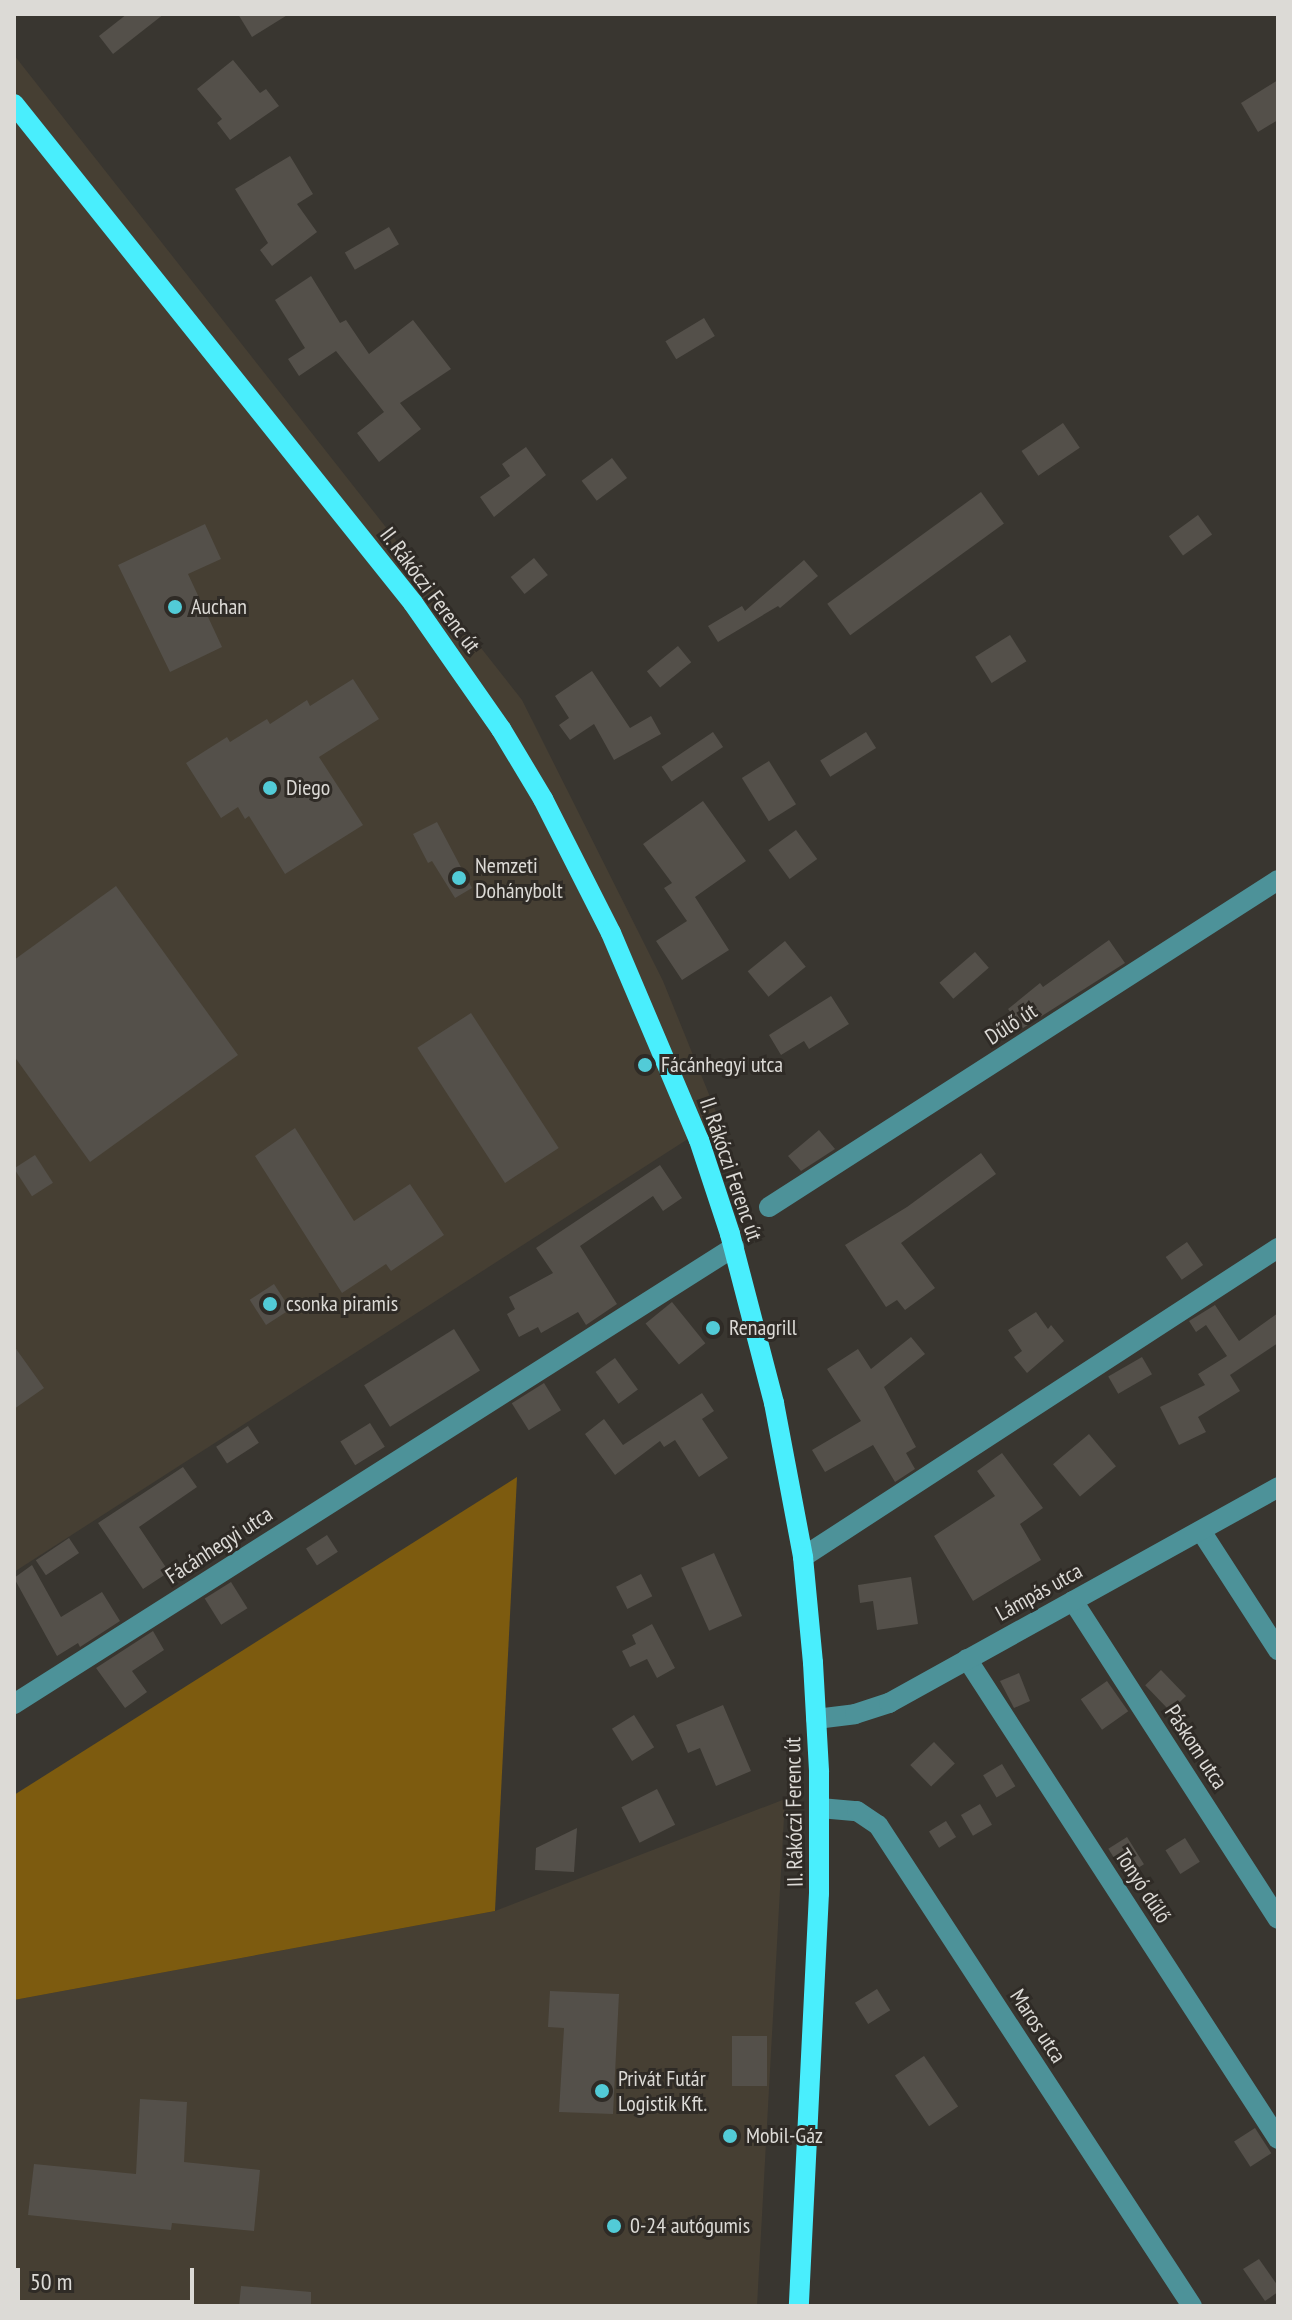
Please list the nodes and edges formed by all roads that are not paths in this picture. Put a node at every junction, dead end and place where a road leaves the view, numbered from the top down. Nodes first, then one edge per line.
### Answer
1 (14, 104) edge
2 (1278, 880) edge
3 (769, 1207) dead end
4 (734, 1247) junction
5 (1278, 1248) edge
6 (1278, 1487) edge
7 (1201, 1531) junction
8 (803, 1557) junction
9 (1073, 1601) junction
10 (1278, 1650) edge
11 (967, 1659) junction
12 (14, 1704) edge
13 (816, 1719) junction
14 (820, 1808) junction
15 (1278, 1919) edge
16 (1278, 2139) edge
17 (799, 2306) edge
18 (1192, 2306) edge

1 - 4 main road, II. Rákóczi Ferenc út
2 - 3 street, Dűlő út
4 - 8 main road, II. Rákóczi Ferenc út
4 - 12 street, Fácánhegyi utca
5 - 8 street
6 - 7 street, Lámpás utca
7 - 9 street, Lámpás utca
7 - 10 street
8 - 13 main road, II. Rákóczi Ferenc út
9 - 11 street, Lámpás utca
9 - 15 street, Páskom utca
11 - 13 street, Lámpás utca
11 - 16 street, Tonyó dűlő
13 - 14 main road, II. Rákóczi Ferenc út
14 - 17 main road, II. Rákóczi Ferenc út
14 - 18 street, Maros utca

